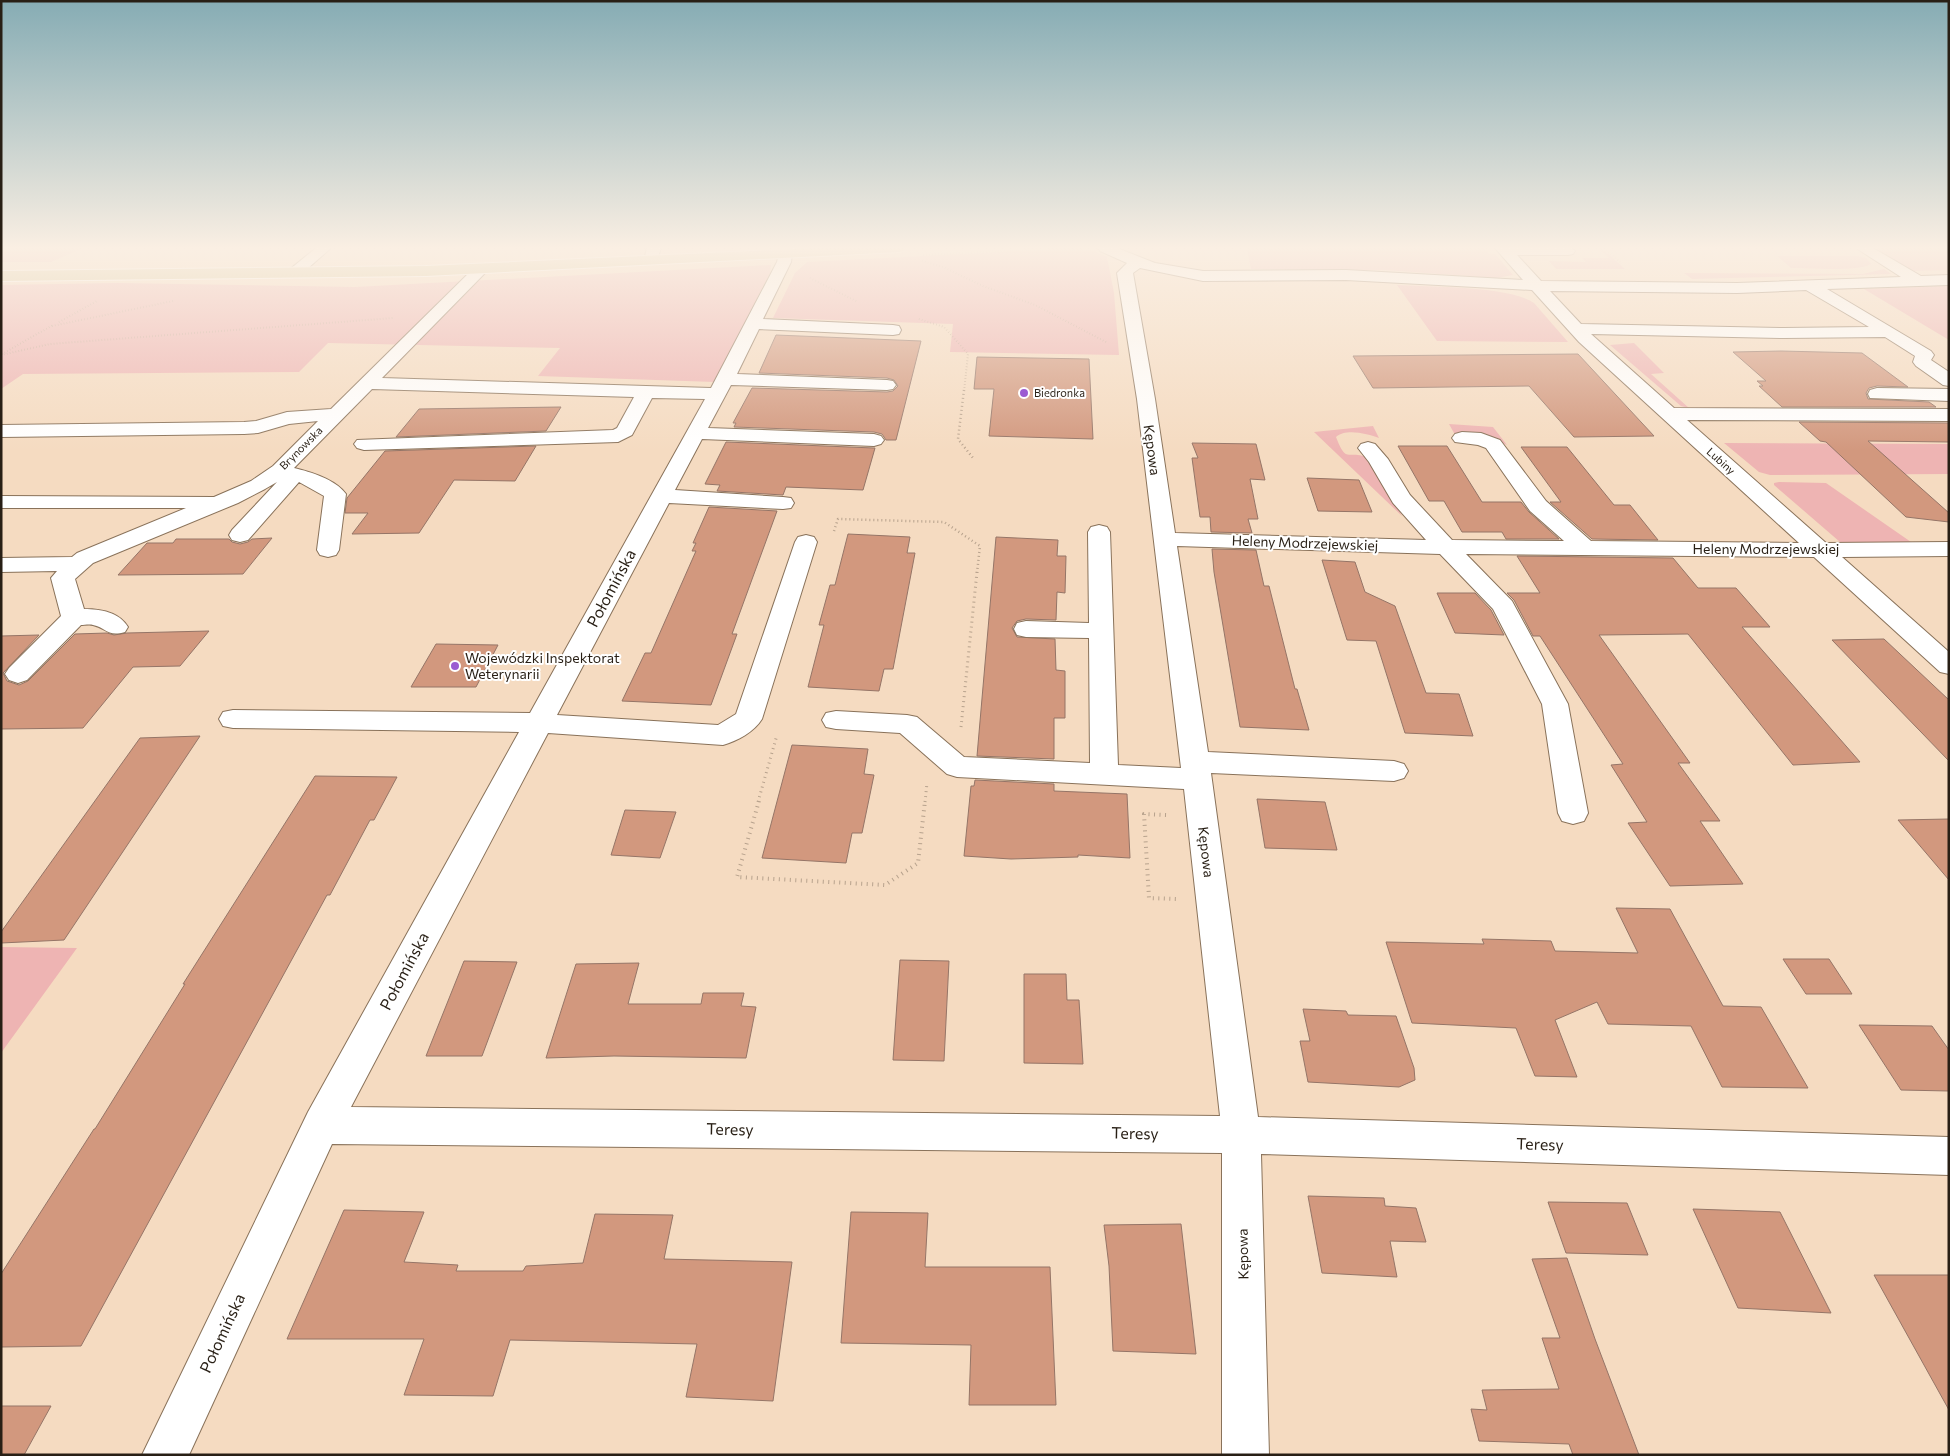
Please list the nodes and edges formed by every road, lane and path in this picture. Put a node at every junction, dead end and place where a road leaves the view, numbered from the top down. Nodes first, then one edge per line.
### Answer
1 (70, 316) edge
2 (103, 316) edge
3 (406, 316) edge
4 (433, 316) edge
5 (758, 316) edge
6 (1056, 316) edge
7 (1143, 316) edge
8 (1565, 316) edge
9 (1861, 316) edge
10 (754, 324) junction
11 (52, 326) junction
12 (1577, 329) junction
13 (894, 330) dead end
14 (1889, 332) junction
15 (1115, 346) dead end
16 (1, 354) edge
17 (1949, 381) edge
18 (365, 383) junction
19 (887, 385) dead end
20 (721, 387) junction
21 (646, 392) junction
22 (1878, 394) dead end
23 (1949, 394) edge
24 (335, 414) junction
25 (1669, 414) junction
26 (1949, 415) edge
27 (1, 430) edge
28 (695, 433) junction
29 (1462, 438) dead end
30 (874, 440) dead end
31 (364, 444) dead end
32 (1368, 448) dead end
33 (287, 472) junction
34 (661, 496) junction
35 (1, 502) edge
36 (222, 502) junction
37 (783, 503) dead end
38 (1098, 532) dead end
39 (240, 535) dead end
40 (1164, 539) junction
41 (806, 542) dead end
42 (1446, 547) junction
43 (1584, 547) junction
44 (1949, 549) edge
45 (328, 550) dead end
46 (1820, 550) junction
47 (78, 564) junction
48 (1, 565) edge
49 (74, 617) junction
50 (116, 626) dead end
51 (1026, 629) dead end
52 (1101, 631) junction
53 (1949, 666) edge
54 (18, 674) dead end
55 (233, 719) dead end
56 (836, 720) dead end
57 (539, 723) junction
58 (1196, 770) junction
59 (1394, 770) dead end
60 (1104, 775) junction
61 (1573, 813) dead end
62 (321, 1125) junction
63 (1241, 1134) junction
64 (1949, 1156) edge
65 (165, 1455) edge
66 (1246, 1455) edge

1 - 11 path
2 - 11 path
3 - 16 path
4 - 18 street, Brynowska
5 - 10 street, Połomińska
6 - 15 path
7 - 40 street, Kępowa
8 - 12 street, Lubiny
9 - 14 street
10 - 13 street
10 - 20 street, Połomińska
11 - 16 path
12 - 14 street
12 - 25 street, Lubiny
14 - 17 street
18 - 21 street
18 - 24 street, Brynowska
19 - 20 street
20 - 21 street
20 - 28 street, Połomińska
21 - 31 street
22 - 23 street
24 - 27 street
24 - 33 street, Brynowska
25 - 26 street
25 - 46 street, Lubiny
28 - 30 street
28 - 34 street, Połomińska
29 - 43 street
32 - 42 street
33 - 36 street, Brynowska
33 - 39 street
33 - 45 street
34 - 37 street
34 - 57 street, Połomińska
35 - 36 street
36 - 47 street, Brynowska
38 - 52 street
40 - 42 street, Heleny Modrzejewskiej
40 - 58 street, Kępowa
41 - 57 street
42 - 43 street, Heleny Modrzejewskiej
42 - 61 street
43 - 46 street, Heleny Modrzejewskiej
44 - 46 street, Heleny Modrzejewskiej
46 - 53 street, Lubiny
47 - 48 street
47 - 49 street, Brynowska
49 - 50 street
49 - 54 street
51 - 52 street
52 - 60 street
55 - 57 street
56 - 60 street
57 - 62 street, Połomińska
58 - 59 street
58 - 60 street
58 - 63 street, Kępowa
62 - 63 street, Teresy
62 - 65 street, Połomińska
63 - 64 street, Teresy
63 - 66 street, Kępowa

